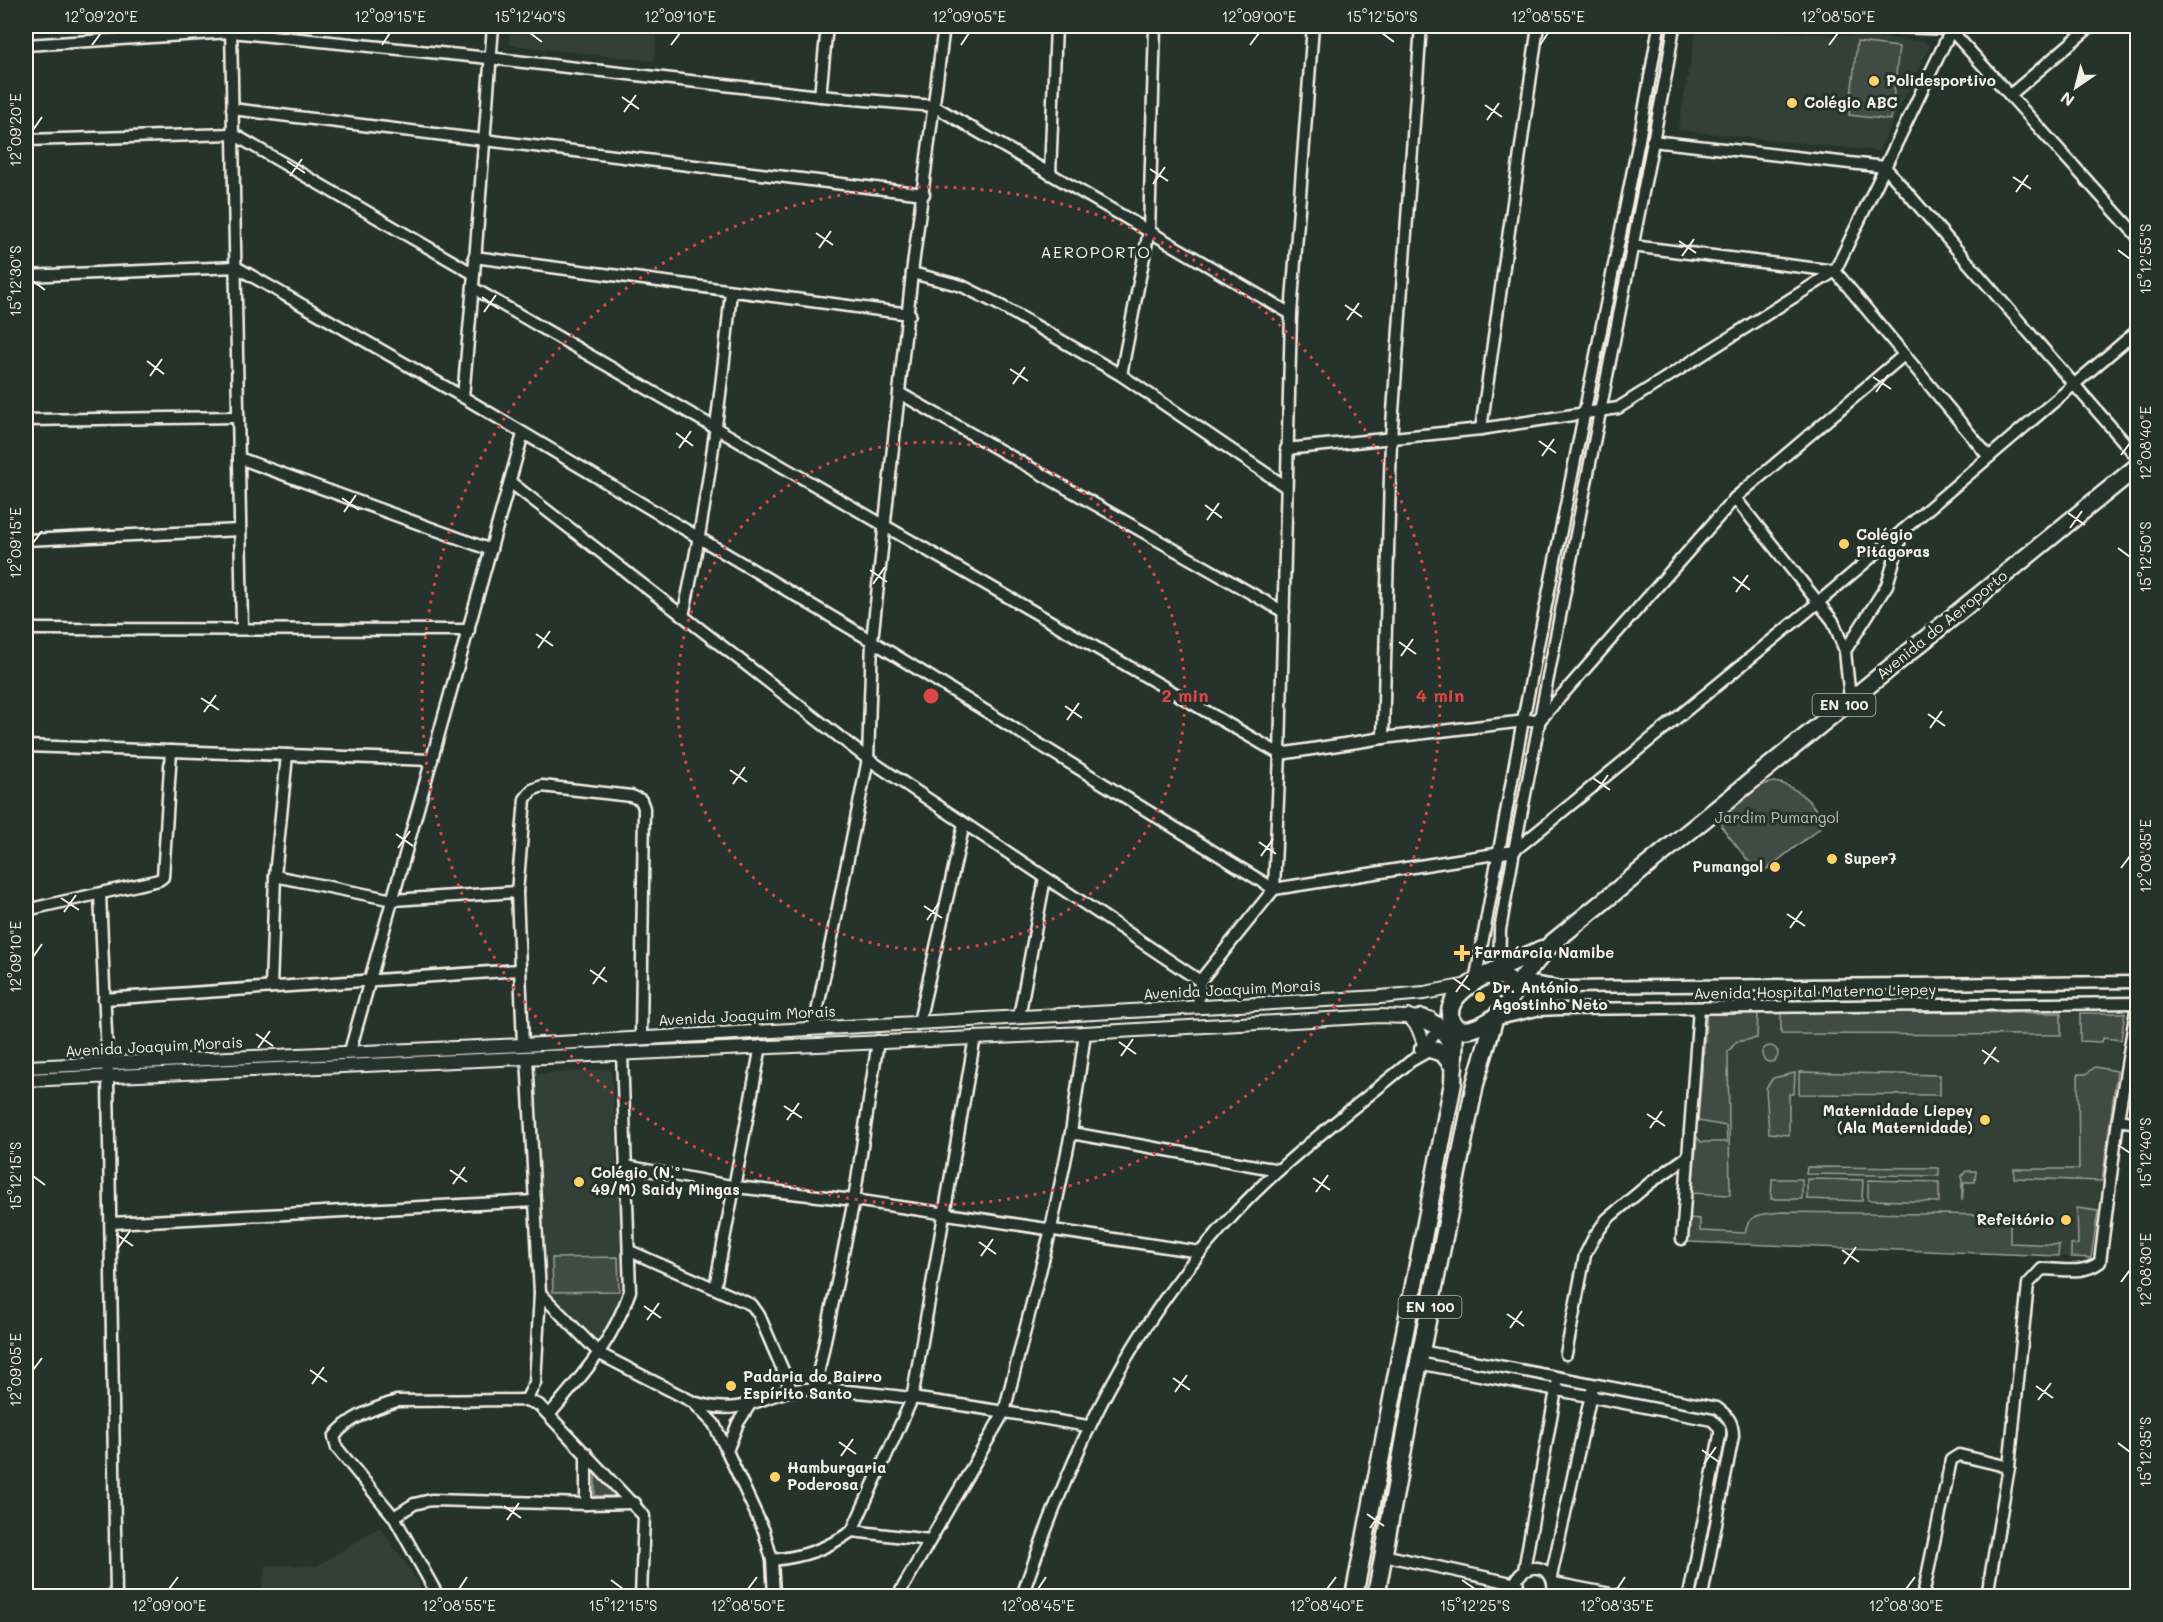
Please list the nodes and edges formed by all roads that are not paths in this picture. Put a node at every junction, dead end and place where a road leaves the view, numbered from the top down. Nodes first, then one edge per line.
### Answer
1 (493, 26) edge
2 (827, 26) edge
3 (944, 26) edge
4 (1056, 26) edge
5 (1155, 26) edge
6 (1313, 26) edge
7 (1420, 26) edge
8 (1538, 26) edge
9 (1659, 26) edge
10 (1674, 26) edge
11 (1876, 26) edge
12 (2091, 26) edge
13 (1952, 27) edge
14 (231, 29) edge
15 (26, 45) edge
16 (489, 57) junction
17 (2010, 95) junction
18 (820, 96) junction
19 (934, 106) junction
20 (232, 109) junction
21 (233, 134) junction
22 (26, 140) edge
23 (484, 141) junction
24 (1652, 141) junction
25 (1885, 167) junction
26 (1050, 174) junction
27 (924, 194) junction
28 (1149, 231) junction
29 (2138, 237) edge
30 (1632, 246) junction
31 (474, 257) junction
32 (236, 267) junction
33 (1835, 272) junction
34 (912, 273) junction
35 (474, 274) junction
36 (26, 276) edge
37 (473, 288) junction
38 (732, 291) junction
39 (910, 314) junction
40 (1291, 314) junction
41 (2138, 330) edge
42 (1904, 355) junction
43 (1120, 375) junction
44 (2074, 385) junction
45 (901, 394) junction
46 (462, 397) junction
47 (1601, 412) junction
48 (1584, 415) junction
49 (238, 417) junction
50 (26, 420) edge
51 (718, 429) junction
52 (1481, 429) junction
53 (524, 434) junction
54 (1390, 439) junction
55 (1286, 449) junction
56 (1989, 457) junction
57 (239, 458) junction
58 (2138, 458) edge
59 (2138, 466) edge
60 (510, 482) junction
61 (1286, 487) junction
62 (1735, 498) junction
63 (885, 527) junction
64 (240, 530) junction
65 (1903, 530) junction
66 (700, 539) junction
67 (26, 540) edge
68 (491, 550) junction
69 (1820, 602) junction
70 (1284, 612) junction
71 (683, 616) junction
72 (242, 628) junction
73 (26, 629) edge
74 (469, 630) junction
75 (872, 641) junction
76 (1845, 651) junction
77 (1850, 699) junction
78 (1541, 719) junction
79 (1523, 720) junction
80 (1383, 738) junction
81 (26, 746) edge
82 (171, 751) junction
83 (1280, 754) junction
84 (287, 755) junction
85 (868, 759) junction
86 (432, 760) junction
87 (964, 824) junction
88 (1514, 851) junction
89 (1499, 852) junction
90 (275, 876) junction
91 (1045, 878) junction
92 (1274, 889) junction
93 (517, 892) junction
94 (100, 894) junction
95 (393, 900) junction
96 (26, 910) edge
97 (1551, 944) junction
98 (519, 970) junction
99 (1489, 978) junction
100 (371, 980) junction
101 (1200, 981) junction
102 (2138, 982) edge
103 (1773, 985) junction
104 (271, 987) junction
105 (1517, 987) junction
106 (104, 999) junction
107 (2137, 1003) edge
108 (1198, 1007) junction
109 (1772, 1007) junction
110 (1699, 1008) junction
111 (1019, 1017) junction
112 (1415, 1017) junction
113 (1494, 1020) junction
114 (919, 1022) junction
115 (814, 1027) junction
116 (1084, 1033) junction
117 (641, 1037) junction
118 (975, 1037) junction
119 (1452, 1039) junction
120 (878, 1041) junction
121 (761, 1046) junction
122 (1427, 1047) junction
123 (525, 1051) junction
124 (350, 1052) junction
125 (622, 1053) junction
126 (107, 1065) junction
127 (26, 1067) edge
128 (108, 1079) junction
129 (26, 1080) edge
130 (2118, 1120) junction
131 (2138, 1123) edge
132 (1071, 1133) junction
133 (1687, 1157) junction
134 (626, 1166) junction
135 (1279, 1170) junction
136 (736, 1187) junction
137 (854, 1200) junction
138 (535, 1201) junction
139 (943, 1213) junction
140 (111, 1223) junction
141 (1051, 1229) junction
142 (1682, 1239) dead end
143 (630, 1251) junction
144 (1200, 1252) junction
145 (715, 1287) junction
146 (540, 1293) junction
147 (600, 1354) junction
148 (1566, 1354) dead end
149 (1419, 1357) junction
150 (1558, 1377) junction
151 (1593, 1384) junction
152 (791, 1389) junction
153 (815, 1389) junction
154 (1556, 1390) junction
155 (1591, 1397) junction
156 (912, 1398) junction
157 (526, 1400) junction
158 (693, 1402) junction
159 (749, 1406) junction
160 (1004, 1412) junction
161 (549, 1415) junction
162 (1727, 1415) junction
163 (1717, 1424) junction
164 (1088, 1426) junction
165 (727, 1451) junction
166 (586, 1453) junction
167 (2009, 1467) junction
168 (585, 1503) junction
169 (635, 1503) junction
170 (394, 1517) junction
171 (852, 1532) junction
172 (930, 1540) junction
173 (1383, 1555) junction
174 (772, 1560) junction
175 (1524, 1570) junction
176 (1553, 1580) junction
177 (1516, 1584) junction
178 (116, 1596) edge
179 (438, 1596) edge
180 (641, 1596) edge
181 (774, 1596) edge
182 (898, 1596) edge
183 (1022, 1596) edge
184 (1354, 1596) edge
185 (1376, 1596) edge
186 (1519, 1596) edge
187 (1553, 1596) edge
188 (1620, 1596) edge
189 (1689, 1596) edge
190 (1702, 1596) edge
191 (1923, 1596) edge
192 (1987, 1596) edge

1 - 16 street
2 - 18 street
3 - 19 street
4 - 26 street
5 - 28 street
6 - 40 street
7 - 54 street
8 - 52 street
9 - 48 street
10 - 24 street
11 - 13 street
12 - 17 street
13 - 17 street
13 - 25 street
14 - 15 street
14 - 16 street
14 - 20 street
16 - 18 street
16 - 23 street
17 - 29 street
18 - 19 street
19 - 26 street
19 - 27 street
20 - 21 street
20 - 23 street
21 - 22 street
21 - 32 street
21 - 35 street
23 - 27 street
23 - 31 street
24 - 25 street
24 - 30 street
25 - 33 street
25 - 44 street
26 - 28 street
27 - 34 street
28 - 40 street
28 - 43 street
30 - 33 street
30 - 47 street
31 - 35 street
31 - 38 street
32 - 36 street
32 - 46 street
32 - 49 street
33 - 42 street
33 - 47 street
34 - 39 street
34 - 43 street
35 - 37 street
37 - 46 street
37 - 51 street
38 - 39 street
38 - 51 street
39 - 45 street
40 - 55 street
41 - 44 street
42 - 56 street
42 - 62 street
43 - 61 street
44 - 56 street
44 - 58 street
45 - 63 street
45 - 70 street
46 - 53 street
47 - 48 street
47 - 78 street
48 - 52 street
48 - 79 street
49 - 50 street
49 - 57 street
51 - 63 street
51 - 66 street
52 - 54 street
53 - 60 street
53 - 66 street
54 - 55 street
54 - 80 street
55 - 61 street
56 - 65 street
57 - 64 street
57 - 68 street
59 - 77 main road, Avenida do Aeroporto / EN 100
60 - 68 street
60 - 71 street
61 - 70 street
62 - 69 street
62 - 78 street
63 - 75 street
63 - 83 street
64 - 67 street
64 - 72 street
65 - 69 street
65 - 76 street
66 - 71 street
66 - 75 street
68 - 74 street
69 - 76 street
69 - 88 street
70 - 83 street
71 - 85 street
72 - 73 street
72 - 74 street
74 - 86 street
75 - 85 street
75 - 92 street
76 - 77 street
77 - 97 main road, Avenida do Aeroporto / EN 100
78 - 79 street
78 - 88 street
79 - 80 street
79 - 89 street
80 - 83 street
81 - 82 street
82 - 84 street
82 - 94 street
83 - 92 street
84 - 86 street
84 - 90 street
85 - 87 street
85 - 115 street
86 - 95 street
87 - 91 street
87 - 114 street
88 - 89 street
88 - 99 street
89 - 92 street
89 - 99 street
90 - 95 street
90 - 104 street
91 - 101 street
91 - 111 street
92 - 101 street
93 - 95 street
93 - 98 street
93 - 117 street
94 - 96 street
94 - 106 street
95 - 100 street
97 - 99 main road, EN 100
97 - 105 main road, EN 100
98 - 100 street
98 - 123 street
99 - 105 main road
99 - 108 street, Avenida Joaquim Morais
99 - 119 main road, EN 100
100 - 104 street
100 - 124 street
101 - 108 street
102 - 103 street, Avenida Hospital Materno Liepey
103 - 105 street, Avenida Hospital Materno Liepey
103 - 109 street
104 - 106 street
105 - 113 main road, EN 100
106 - 126 street
107 - 109 street, Avenida Hospital Materno Liepey
107 - 130 street
108 - 111 street, Avenida Joaquim Morais
109 - 110 street, Avenida Hospital Materno Liepey
110 - 113 street, Avenida Hospital Materno Liepey
110 - 133 street
111 - 114 street, Avenida Joaquim Morais
112 - 116 street, Avenida Joaquim Morais
112 - 119 main road
112 - 122 street
113 - 119 main road, EN 100
113 - 149 main road, EN 100
114 - 115 street, Avenida Joaquim Morais
115 - 117 street, Avenida Joaquim Morais
116 - 118 street, Avenida Joaquim Morais
116 - 132 street
117 - 123 street, Avenida Joaquim Morais
118 - 120 street, Avenida Joaquim Morais
118 - 139 street
119 - 122 street
119 - 122 main road
119 - 184 main road, EN 100
120 - 121 street, Avenida Joaquim Morais
120 - 137 street
121 - 125 street, Avenida Joaquim Morais
121 - 136 street
122 - 135 street
123 - 124 street, Avenida Joaquim Morais
123 - 125 street, Avenida Joaquim Morais
123 - 128 street, Avenida Joaquim Morais
123 - 138 street
124 - 126 street, Avenida Joaquim Morais
125 - 134 street
126 - 127 street, Avenida Joaquim Morais
126 - 128 street
128 - 129 street, Avenida Joaquim Morais
128 - 140 street
130 - 131 street
130 - 167 street
132 - 135 street
132 - 141 street
133 - 142 street
133 - 148 street
134 - 136 street
134 - 143 street
135 - 144 street
136 - 137 street
136 - 145 street
137 - 139 street
137 - 153 street
138 - 140 street
138 - 146 street
139 - 141 street
139 - 156 street
140 - 178 street
141 - 144 street
141 - 160 street
143 - 145 street
143 - 147 street
144 - 164 street
145 - 152 street
146 - 147 street
146 - 157 street
147 - 158 street
147 - 161 street
149 - 150 street
149 - 154 street
149 - 173 main road, EN 100
150 - 151 street
150 - 154 street
151 - 155 street
151 - 162 street
152 - 153 street
152 - 159 street
153 - 156 street
154 - 155 street
154 - 175 street
155 - 163 street
155 - 176 street
156 - 160 street
156 - 171 street
157 - 161 street
157 - 170 street
158 - 159 street
158 - 165 street
159 - 165 street
160 - 164 street
160 - 172 street
161 - 166 street
162 - 163 street
162 - 190 street
163 - 189 street
164 - 183 street
165 - 174 street
166 - 168 street
166 - 169 street
167 - 191 street
167 - 192 street
168 - 169 street
168 - 170 street
169 - 180 street
170 - 179 street
171 - 172 street
171 - 174 street
172 - 182 street
173 - 177 street
173 - 185 main road, EN 100
174 - 181 street
175 - 176 street
175 - 177 street
176 - 187 street
176 - 188 street
177 - 186 street

